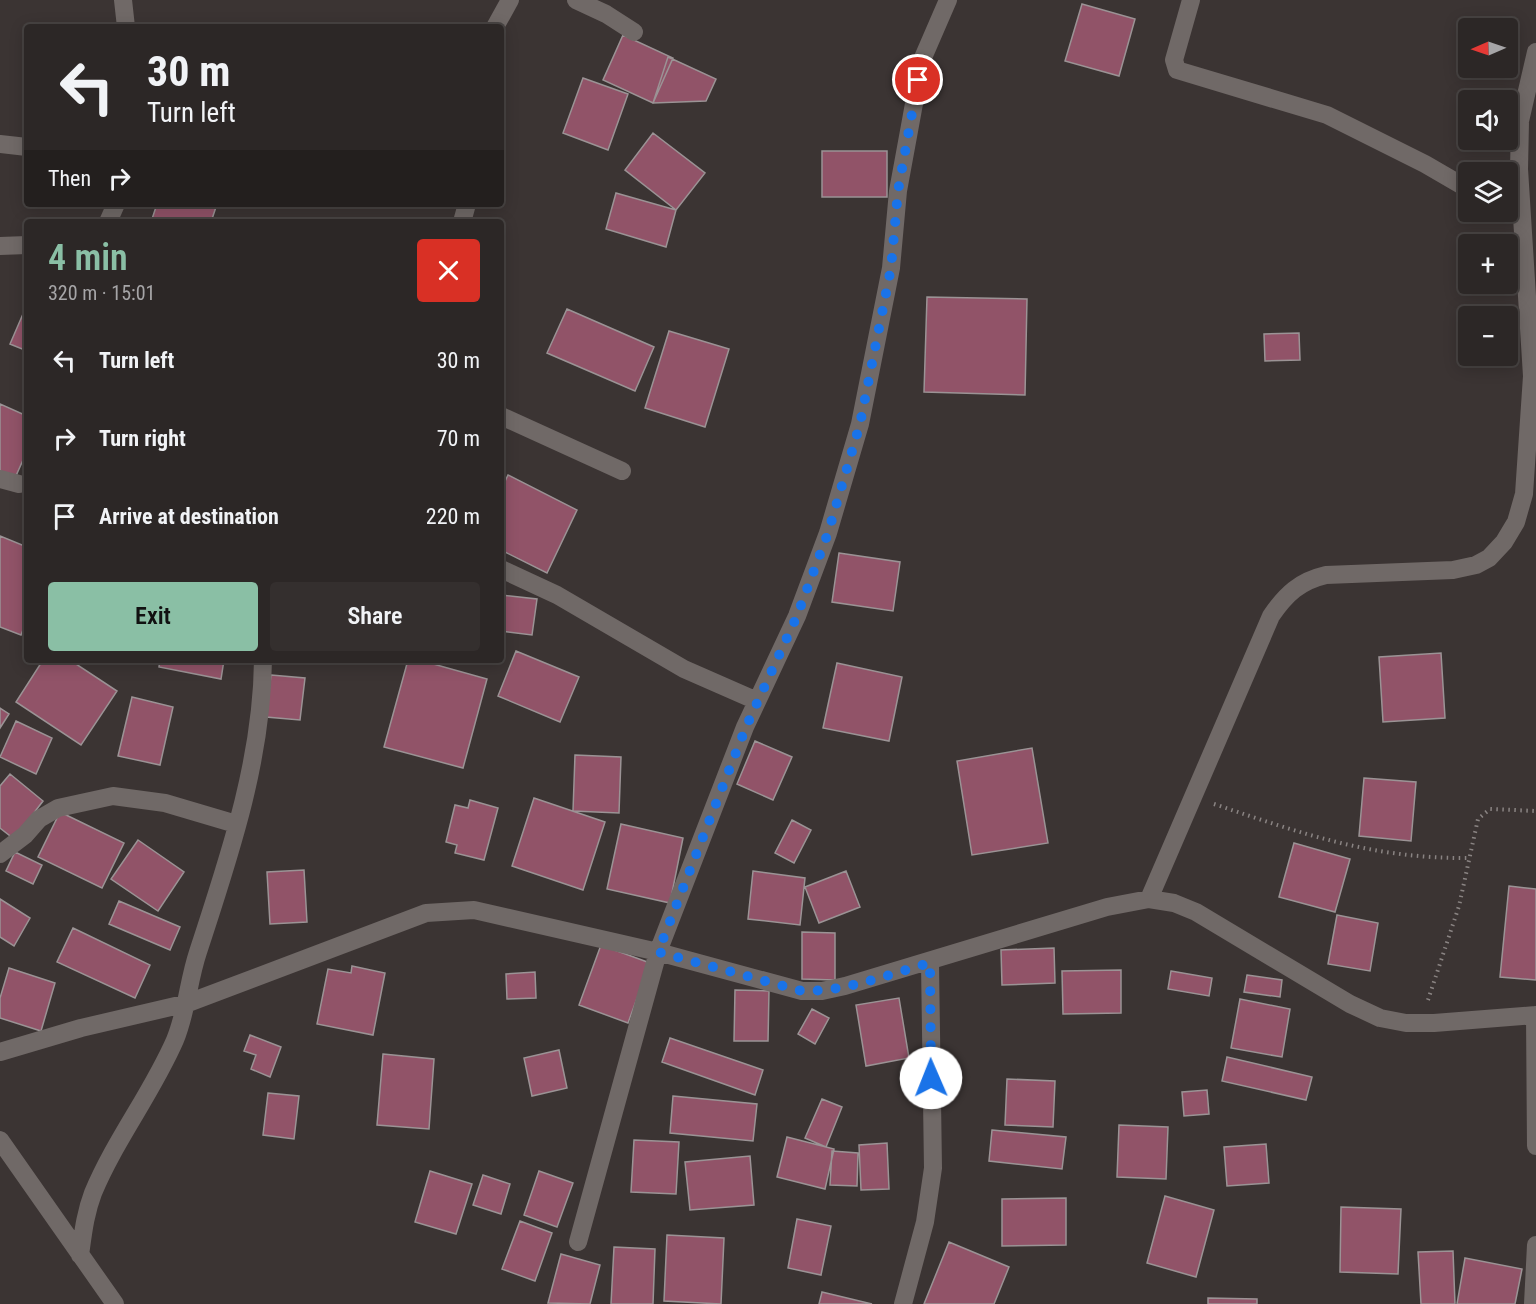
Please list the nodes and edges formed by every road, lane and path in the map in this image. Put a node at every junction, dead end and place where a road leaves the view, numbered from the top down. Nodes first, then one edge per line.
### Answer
1 (123, 0) edge
2 (510, 0) edge
3 (576, 0) edge
4 (948, 0) edge
5 (1191, 0) edge
6 (126, 24) edge
7 (497, 24) edge
8 (634, 32) dead end
9 (1536, 52) edge
10 (0, 144) edge
11 (24, 147) edge
12 (1518, 178) edge
13 (1458, 183) edge
14 (1515, 222) edge
15 (24, 245) edge
16 (0, 246) edge
17 (1534, 374) edge
18 (504, 417) edge
19 (1531, 456) edge
20 (622, 471) dead end
21 (0, 479) edge
22 (19, 484) dead end
23 (504, 570) edge
24 (263, 663) edge
25 (757, 701) junction
26 (1194, 797) junction
27 (1536, 811) edge
28 (236, 824) junction
29 (0, 854) edge
30 (1469, 858) junction
31 (1149, 899) junction
32 (658, 952) junction
33 (930, 963) junction
34 (188, 1003) junction
35 (1535, 1015) edge
36 (1420, 1023) junction
37 (0, 1052) edge
38 (0, 1140) edge
39 (1536, 1146) edge
40 (578, 1242) dead end
41 (1536, 1245) edge
42 (80, 1256) junction
43 (115, 1304) edge
44 (903, 1304) edge
45 (1533, 1304) edge

1 - 6 street
2 - 7 street
3 - 8 street
4 - 25 street
5 - 13 street
9 - 12 street
10 - 11 street
14 - 17 street
15 - 16 street
17 - 19 street
18 - 20 street
19 - 26 street
21 - 22 street
23 - 25 street
24 - 28 street
25 - 32 street
26 - 30 path
26 - 31 street
27 - 30 path
28 - 29 street
28 - 34 street
30 - 36 path
31 - 33 street
31 - 36 street
32 - 33 street
32 - 34 street
32 - 40 street
33 - 44 street
34 - 37 street
34 - 42 street
35 - 36 street
35 - 39 street
38 - 42 street
41 - 45 street
42 - 43 street

